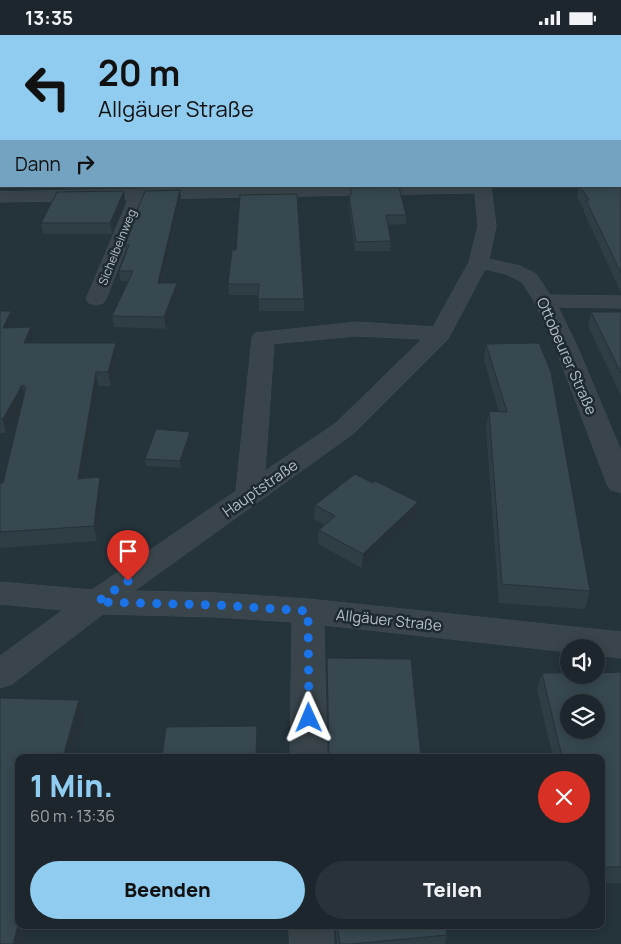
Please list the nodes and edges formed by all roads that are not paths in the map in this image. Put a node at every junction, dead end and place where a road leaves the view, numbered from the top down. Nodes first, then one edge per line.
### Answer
1 (483, 187) edge
2 (138, 195) junction
3 (0, 197) edge
4 (479, 263) junction
5 (96, 299) dead end
6 (544, 301) junction
7 (621, 302) edge
8 (440, 334) junction
9 (610, 428) edge
10 (621, 484) edge
11 (249, 497) junction
12 (0, 593) edge
13 (97, 602) junction
14 (308, 611) junction
15 (621, 645) edge
16 (0, 674) edge
17 (309, 754) edge
18 (311, 929) edge
19 (312, 944) edge

1 - 2 street
1 - 4 street, Hauptstraße
2 - 3 street
2 - 5 street, Sichelbeinweg
4 - 6 street, Ottobeurer Straße
4 - 8 street, Hauptstraße
6 - 7 street
6 - 9 street, Ottobeurer Straße
8 - 11 street, Hauptstraße
8 - 11 street
9 - 10 street, Ottobeurer Straße
11 - 13 street, Hauptstraße
12 - 13 street, Allgäuer Straße
13 - 14 street, Allgäuer Straße
13 - 16 street, Hauptstraße
14 - 15 street, Allgäuer Straße
14 - 17 street
18 - 19 street

